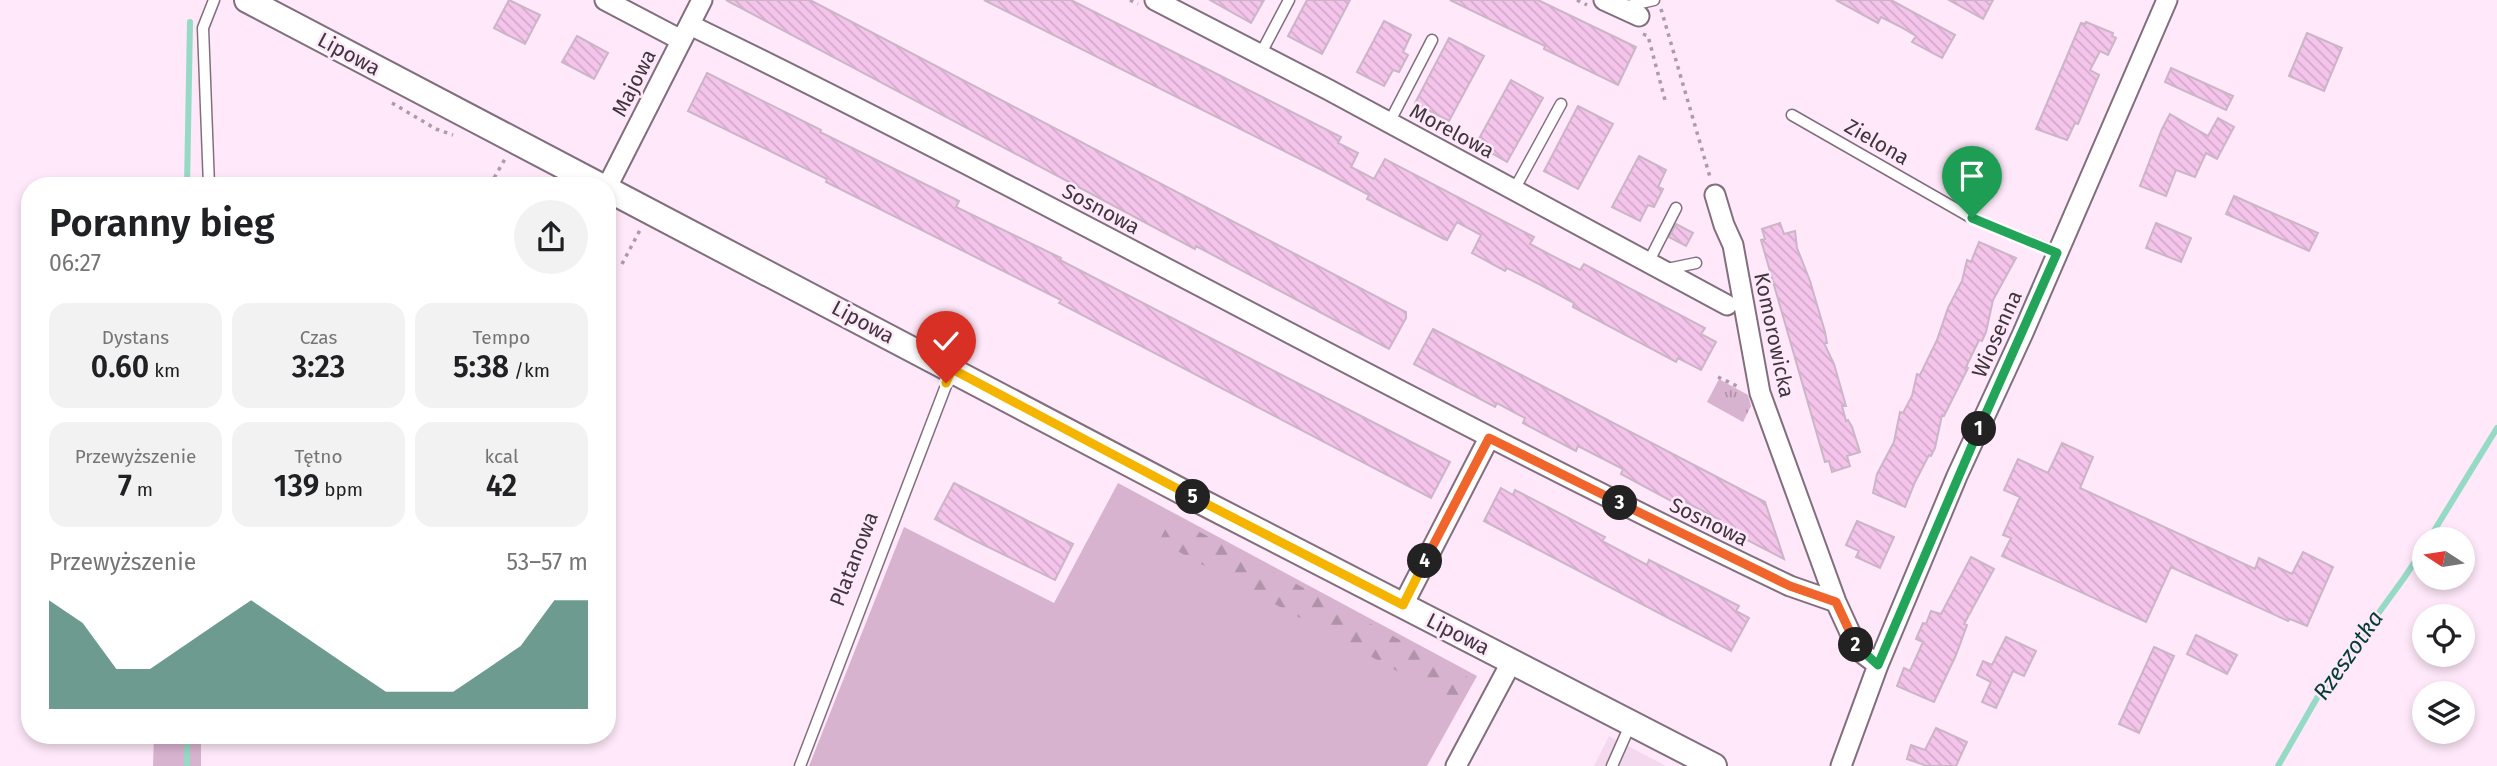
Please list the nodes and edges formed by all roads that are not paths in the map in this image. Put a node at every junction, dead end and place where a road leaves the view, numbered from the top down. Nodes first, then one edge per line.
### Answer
1 (214, 0) edge
2 (247, 0) edge
3 (605, 0) edge
4 (702, 0) edge
5 (1155, 0) edge
6 (1289, 0) edge
7 (1656, 0) edge
8 (2167, 0) edge
9 (1618, 12) edge
10 (685, 32) junction
11 (1432, 40) dead end
12 (1260, 55) junction
13 (1560, 104) dead end
14 (1792, 115) dead end
15 (1390, 123) junction
16 (209, 177) edge
17 (584, 177) edge
18 (612, 177) edge
19 (1514, 190) junction
20 (616, 193) edge
21 (1715, 195) road end
22 (1676, 208) dead end
23 (2057, 253) junction
24 (1696, 263) dead end
25 (1655, 266) junction
26 (1727, 305) dead end
27 (952, 369) junction
28 (1489, 438) junction
29 (1836, 602) junction
30 (1403, 605) junction
31 (1512, 661) junction
32 (1878, 665) junction
33 (1632, 722) junction
34 (800, 766) edge
35 (1456, 766) edge
36 (1612, 766) edge
37 (1714, 766) edge
38 (1841, 766) edge

1 - 16 lane
2 - 17 street, Lipowa
3 - 10 street, Sosnowa
4 - 10 street, Majowa
5 - 12 street, Morelowa
6 - 12 lane
7 - 9 lane
8 - 23 street, Wiosenna
10 - 18 street, Majowa
10 - 28 street, Sosnowa
11 - 15 lane
12 - 15 street, Morelowa
13 - 19 lane
14 - 23 lane, Zielona
15 - 19 street, Morelowa
19 - 25 street, Morelowa
20 - 27 street, Lipowa
21 - 29 street, Komorowicka
22 - 25 lane
23 - 32 street, Wiosenna
24 - 25 lane
25 - 26 street, Morelowa
27 - 30 street, Lipowa
27 - 34 lane, Platanowa
28 - 29 street, Sosnowa
28 - 30 street
29 - 32 street, Komorowicka
30 - 31 street, Lipowa
31 - 33 street, Lipowa
31 - 35 street
32 - 38 street, Wiosenna
33 - 36 lane
33 - 37 street, Lipowa

